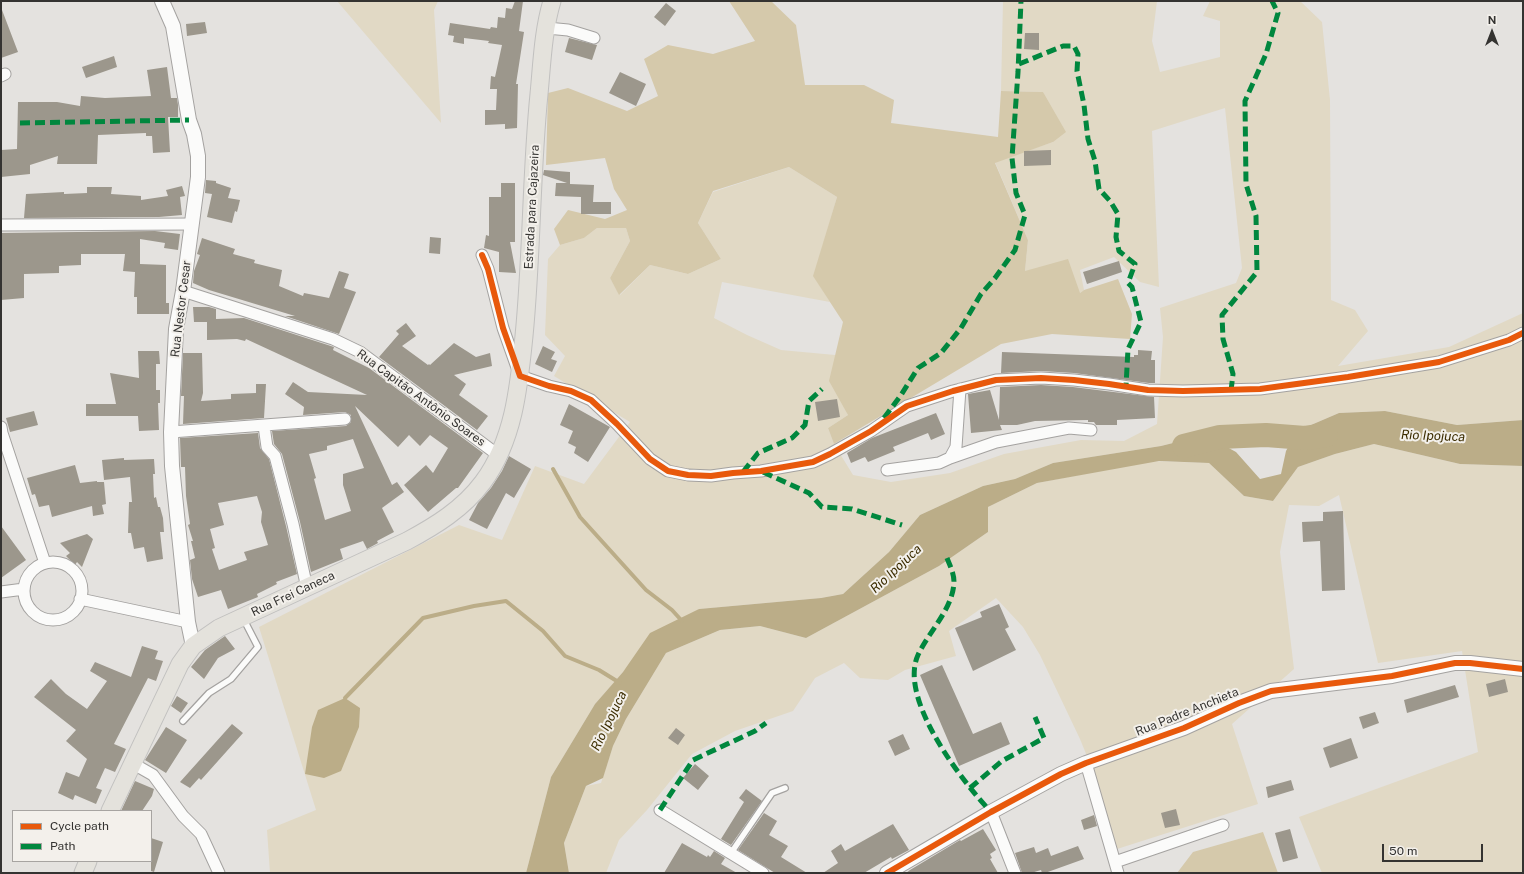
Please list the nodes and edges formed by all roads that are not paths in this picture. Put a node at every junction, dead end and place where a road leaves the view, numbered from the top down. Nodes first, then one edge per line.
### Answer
1 (162, 1) edge
2 (552, 1) edge
3 (547, 28) junction
4 (594, 38) dead end
5 (192, 224) junction
6 (1, 225) edge
7 (482, 256) dead end
8 (183, 291) junction
9 (1523, 333) edge
10 (520, 376) junction
11 (960, 389) junction
12 (345, 419) dead end
13 (511, 421) joint
14 (264, 426) junction
15 (1091, 430) dead end
16 (1, 431) edge
17 (171, 432) junction
18 (498, 455) junction
19 (950, 458) junction
20 (887, 470) dead end
21 (45, 563) junction
22 (1, 582) edge
23 (307, 588) junction
24 (24, 589) junction
25 (4, 591) edge
26 (80, 599) junction
27 (242, 618) junction
28 (188, 622) junction
29 (193, 646) junction
30 (1523, 669) edge
31 (184, 721) dead end
32 (132, 763) junction
33 (1086, 763) junction
34 (784, 788) dead end
35 (110, 810) edge
36 (660, 810) dead end
37 (991, 812) junction
38 (1223, 825) dead end
39 (731, 853) junction
40 (88, 862) edge
41 (1115, 869) edge
42 (83, 873) edge
43 (219, 873) edge
44 (763, 873) edge
45 (887, 873) edge
46 (1015, 873) edge

1 - 5 street, Rua Nestor Cesar
2 - 3 main road, Estrada para Cajazeira
3 - 4 street
3 - 10 main road, Estrada para Cajazeira
5 - 6 street
5 - 8 street, Rua Nestor Cesar
7 - 10 street
8 - 17 street, Rua Nestor Cesar
8 - 18 street, Rua Capitão Antônio Soares
9 - 11 street
10 - 11 street
10 - 13 main road, Estrada para Cajazeira
11 - 19 street
12 - 14 street
13 - 18 main road, Rua Frei Caneca
14 - 17 street
14 - 23 street
15 - 19 street
16 - 21 street
17 - 28 street, Rua Nestor Cesar
18 - 23 main road, Rua Frei Caneca
19 - 20 street
21 - 24 street
21 - 26 street
22 - 25 street
23 - 27 main road, Rua Frei Caneca
24 - 25 street
24 - 26 street
26 - 28 street
27 - 29 main road, Rua Frei Caneca
27 - 31 lane
28 - 29 street, Rua Nestor Cesar
29 - 32 main road, Rua Frei Caneca
30 - 33 street, Rua Padre Anchieta
32 - 35 main road, Rua Frei Caneca
32 - 43 street
33 - 37 street, Rua Padre Anchieta
33 - 41 street
34 - 39 lane
36 - 39 street
37 - 45 street, Rua Padre Anchieta
37 - 46 street
38 - 41 street
39 - 44 street
40 - 42 main road

